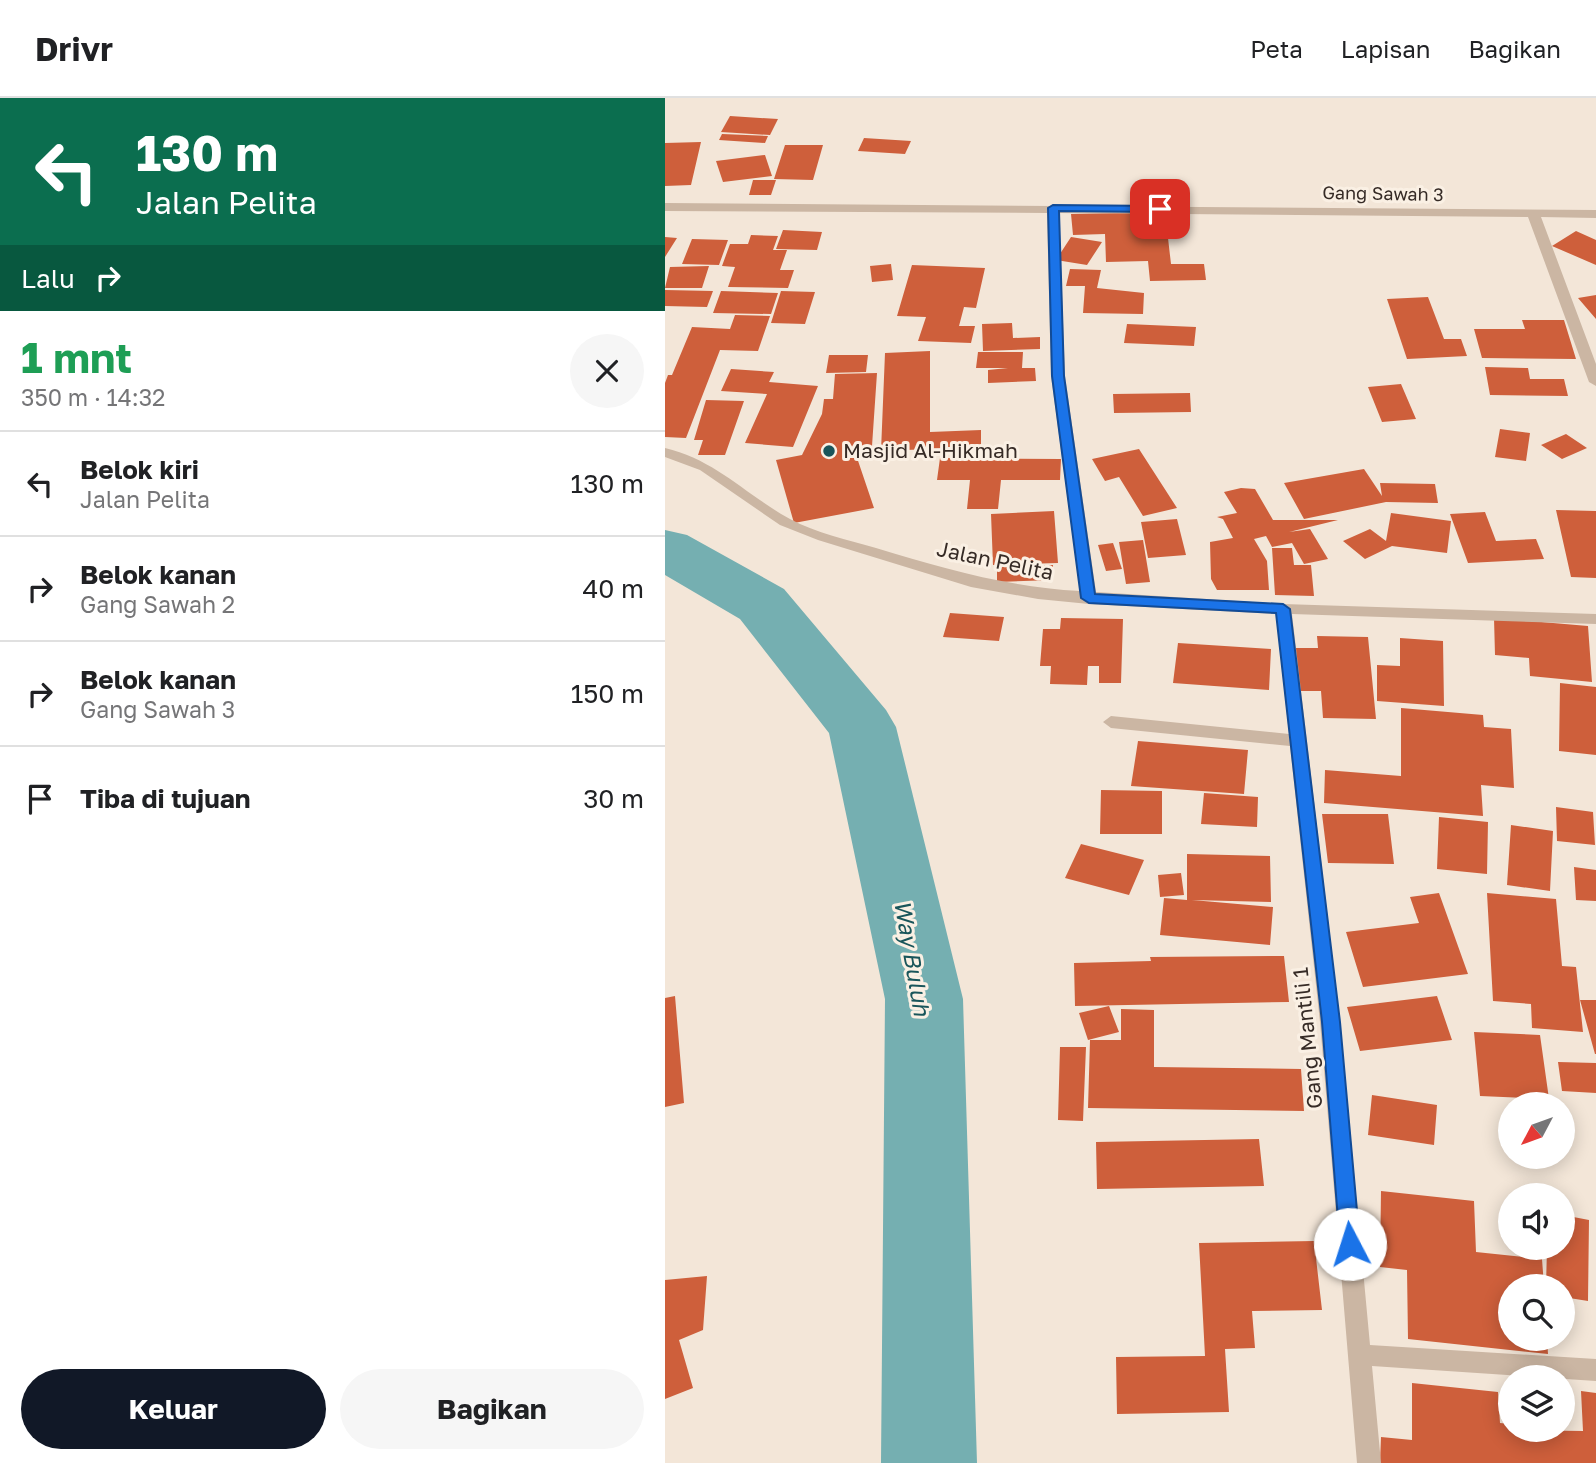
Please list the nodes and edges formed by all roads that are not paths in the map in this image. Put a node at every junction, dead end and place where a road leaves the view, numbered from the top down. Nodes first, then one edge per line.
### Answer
1 (665, 207) edge
2 (1053, 208) junction
3 (1533, 213) junction
4 (1596, 214) edge
5 (1596, 382) edge
6 (665, 452) edge
7 (1089, 598) junction
8 (1283, 609) junction
9 (1596, 619) edge
10 (1111, 722) dead end
11 (1296, 741) junction
12 (1360, 1355) junction
13 (1596, 1370) edge
14 (1369, 1463) edge

1 - 2 street, Gang Sawah 3
2 - 3 street, Gang Sawah 3
2 - 7 street
3 - 4 street, Gang Sawah 3
3 - 5 street
6 - 7 street, Jalan Pelita
7 - 8 street, Jalan Pelita
8 - 9 street, Jalan Pelita
8 - 11 street, Gang Mantili 1
10 - 11 street
11 - 12 street, Gang Mantili 1
12 - 13 street
12 - 14 street, Gang Mantili 1

